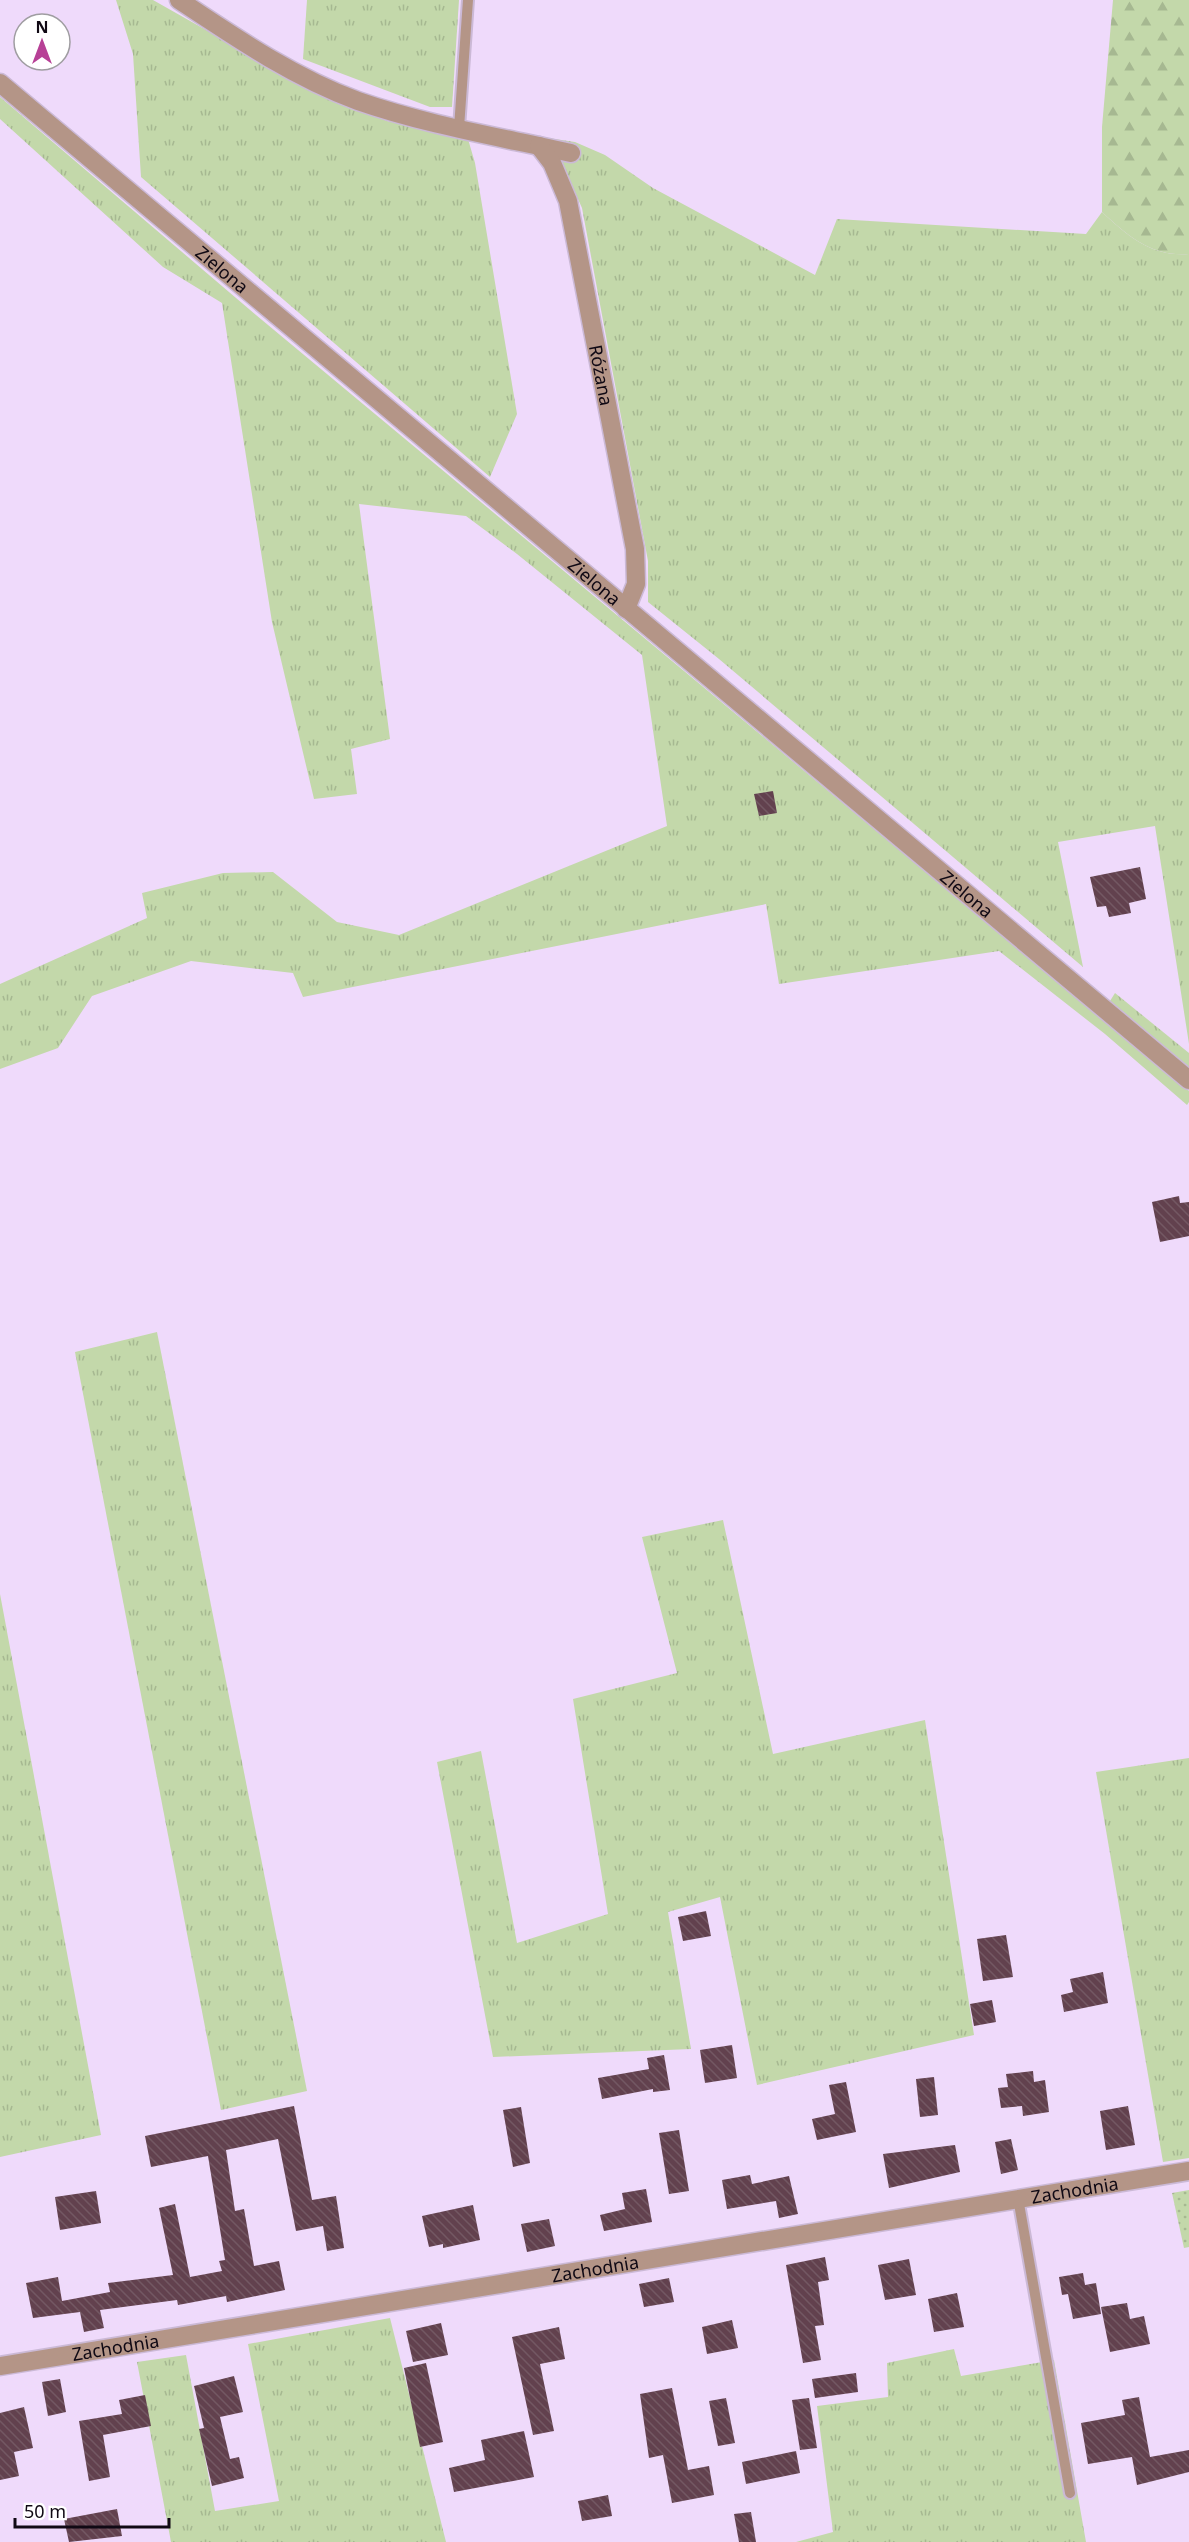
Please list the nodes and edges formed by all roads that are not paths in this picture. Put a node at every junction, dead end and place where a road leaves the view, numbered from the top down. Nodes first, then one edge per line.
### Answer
1 (179, 0) edge
2 (468, 0) edge
3 (0, 83) edge
4 (459, 128) junction
5 (539, 146) junction
6 (571, 153) dead end
7 (626, 609) junction
8 (1189, 1080) edge
9 (1189, 2171) edge
10 (1018, 2199) junction
11 (0, 2366) edge
12 (1070, 2493) dead end

1 - 4 street
2 - 4 lane
3 - 7 street, Zielona
4 - 5 street
5 - 6 street
5 - 7 street, Różana
7 - 8 street, Zielona
9 - 10 street, Zachodnia
10 - 11 street, Zachodnia
10 - 12 lane

